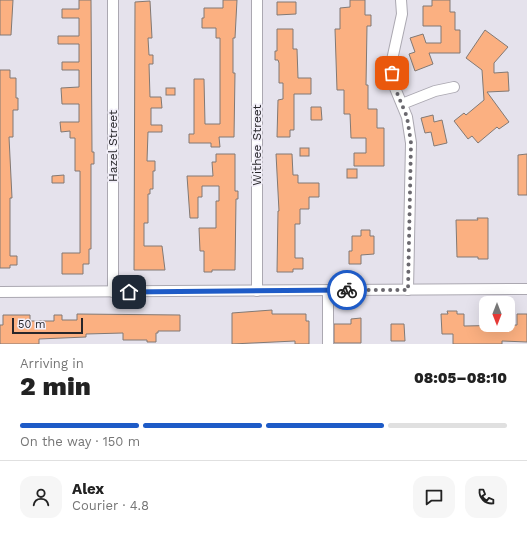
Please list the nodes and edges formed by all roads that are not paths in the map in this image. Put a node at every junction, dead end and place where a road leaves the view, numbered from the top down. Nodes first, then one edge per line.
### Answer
1 (113, 0) edge
2 (257, 0) edge
3 (402, 0) edge
4 (454, 87) dead end
5 (402, 104) junction
6 (527, 289) edge
7 (328, 290) junction
8 (408, 290) junction
9 (257, 291) junction
10 (0, 292) edge
11 (113, 292) junction
12 (328, 344) edge

1 - 11 street, Hazel Street
2 - 9 street, Withee Street
3 - 5 street
4 - 5 street
5 - 8 street
6 - 8 street
7 - 8 street
7 - 9 street
7 - 12 street
9 - 11 street
10 - 11 street

